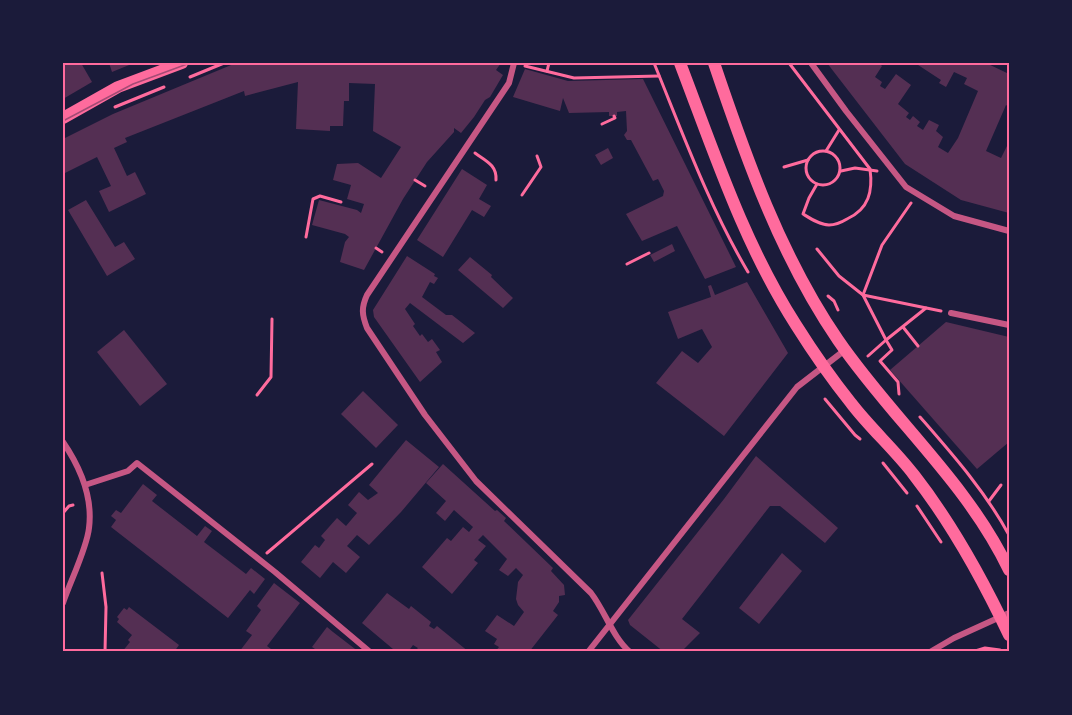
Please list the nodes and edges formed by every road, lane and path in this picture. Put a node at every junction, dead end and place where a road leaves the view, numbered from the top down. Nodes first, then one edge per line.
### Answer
1 (182, 63) edge
2 (224, 63) edge
3 (514, 63) edge
4 (549, 63) edge
5 (680, 63) edge
6 (714, 63) edge
7 (789, 63) edge
8 (812, 63) edge
9 (547, 71) junction
10 (659, 76) dead end
11 (183, 80) dead end
12 (172, 84) dead end
13 (111, 109) dead end
14 (846, 111) junction
15 (614, 116) dead end
16 (63, 118) edge
17 (602, 124) dead end
18 (839, 129) junction
19 (465, 147) junction
20 (826, 151) junction
21 (537, 156) dead end
22 (808, 160) junction
23 (784, 167) dead end
24 (870, 169) junction
25 (841, 171) junction
26 (896, 175) junction
27 (496, 180) dead end
28 (817, 184) junction
29 (917, 194) junction
30 (522, 195) dead end
31 (341, 202) dead end
32 (1009, 231) edge
33 (306, 237) dead end
34 (817, 249) dead end
35 (649, 253) dead end
36 (627, 264) dead end
37 (863, 296) junction
38 (926, 308) junction
39 (951, 313) joint
40 (272, 319) dead end
41 (1009, 325) edge
42 (903, 327) junction
43 (886, 340) junction
44 (918, 346) dead end
45 (845, 350) junction
46 (868, 356) dead end
47 (823, 365) junction
48 (899, 393) dead end
49 (257, 395) dead end
50 (825, 399) dead end
51 (864, 441) dead end
52 (63, 442) edge
53 (877, 456) dead end
54 (372, 464) dead end
55 (85, 485) junction
56 (1001, 485) dead end
57 (989, 501) dead end
58 (73, 504) dead end
59 (63, 513) edge
60 (944, 547) dead end
61 (260, 561) junction
62 (1009, 570) edge
63 (102, 573) dead end
64 (63, 603) edge
65 (1005, 615) edge
66 (610, 623) junction
67 (1009, 635) edge
68 (998, 651) edge
69 (105, 652) edge
70 (370, 652) edge
71 (588, 652) edge
72 (630, 652) edge
73 (930, 652) edge
74 (972, 652) edge

1 - 16 main road
2 - 11 path
3 - 9 path
3 - 19 street
4 - 9 path
5 - 47 main road
6 - 45 main road
7 - 18 path
8 - 14 street
9 - 10 path
12 - 13 path
14 - 18 path
14 - 26 street
15 - 17 path
18 - 20 path
18 - 24 path
19 - 27 path
19 - 66 street
20 - 22 path
20 - 25 path
21 - 30 path
22 - 23 path
22 - 28 path
24 - 25 path
24 - 26 path
24 - 28 path
25 - 28 path
26 - 29 street
29 - 32 street
29 - 37 path
31 - 33 path
34 - 37 path
35 - 36 path
37 - 38 path
37 - 43 path
38 - 39 path
38 - 42 path
39 - 41 street
40 - 49 path
42 - 43 path
42 - 44 path
43 - 46 path
43 - 48 path
45 - 47 street
45 - 62 main road
47 - 65 main road
47 - 66 street
50 - 51 path
52 - 55 street
53 - 60 path
54 - 61 path
55 - 61 street
55 - 64 street
56 - 57 path
58 - 59 path
61 - 70 street
63 - 69 path
65 - 67 main road
65 - 73 street
66 - 71 street
66 - 72 street
68 - 74 path

